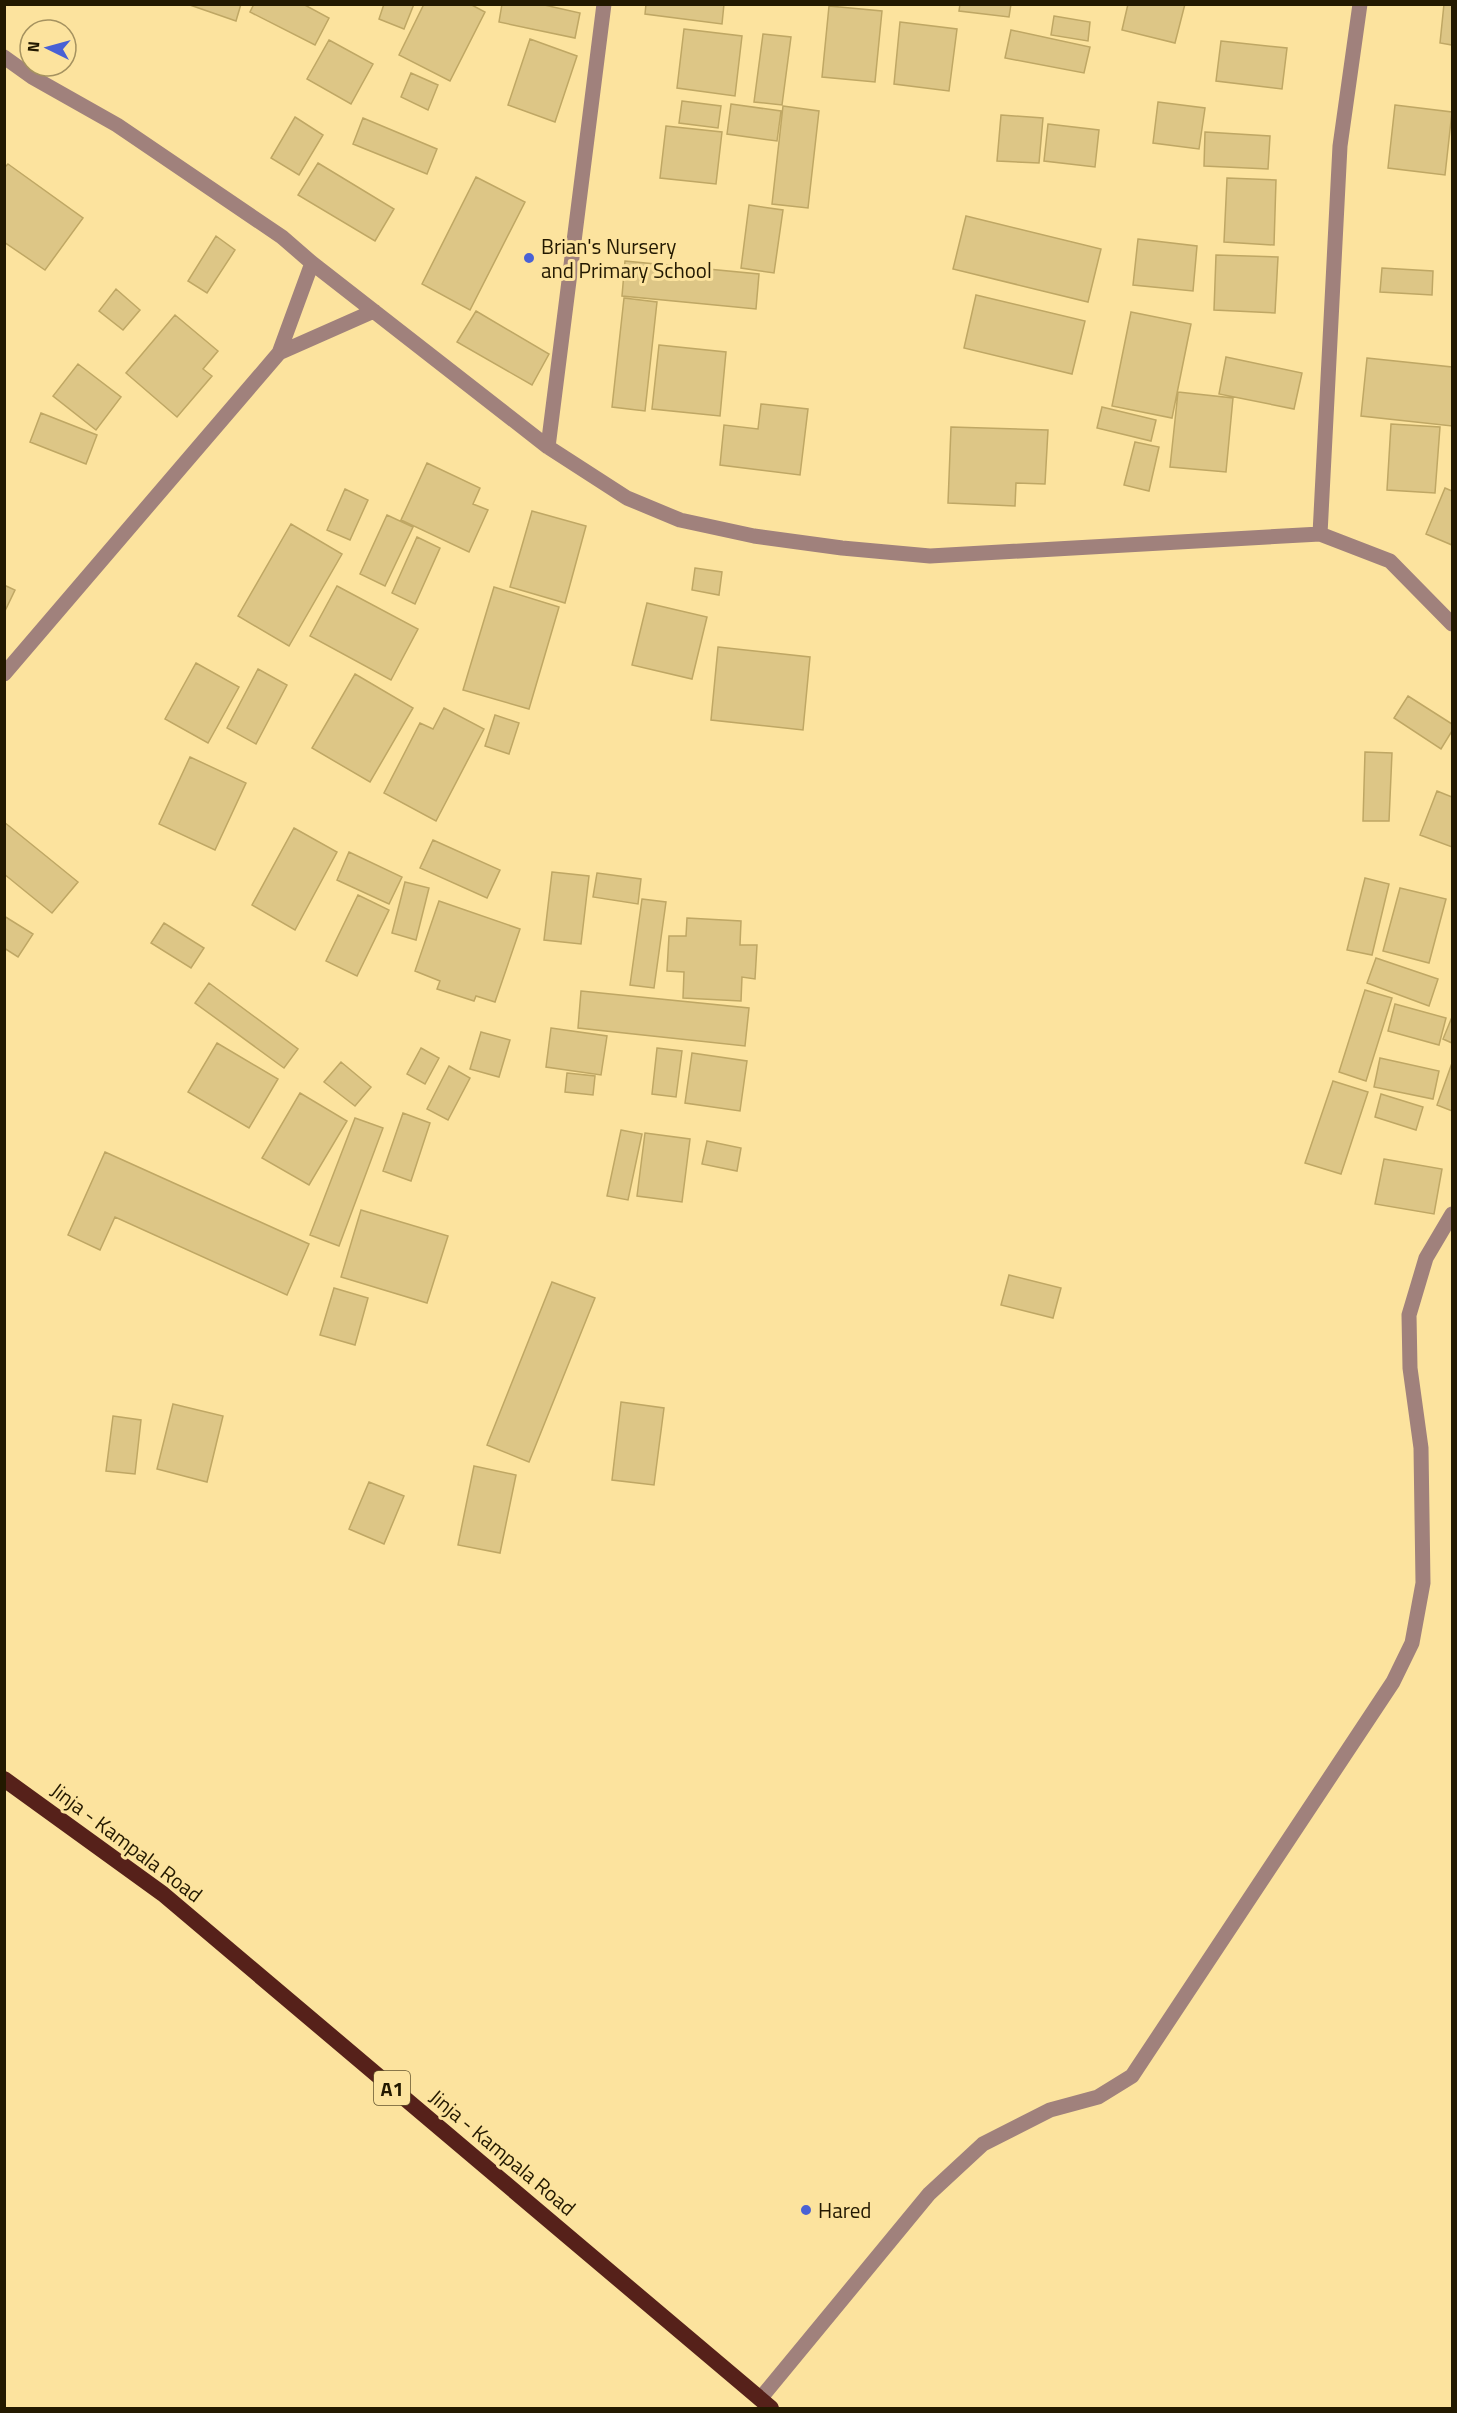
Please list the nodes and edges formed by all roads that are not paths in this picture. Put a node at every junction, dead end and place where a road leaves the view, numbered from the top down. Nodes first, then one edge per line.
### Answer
1 (604, 4) edge
2 (1360, 4) edge
3 (4, 57) edge
4 (312, 262) junction
5 (374, 311) junction
6 (279, 353) junction
7 (548, 447) junction
8 (1320, 534) junction
9 (1452, 624) edge
10 (4, 674) edge
11 (1452, 1214) edge
12 (4, 1779) edge
13 (766, 2404) edge

1 - 7 street
2 - 8 street
3 - 4 street
4 - 5 street
4 - 6 street
5 - 6 street
5 - 7 street
6 - 10 street
7 - 8 street
8 - 9 street
11 - 13 street
12 - 13 highway, Jinja - Kampala Road / A1

